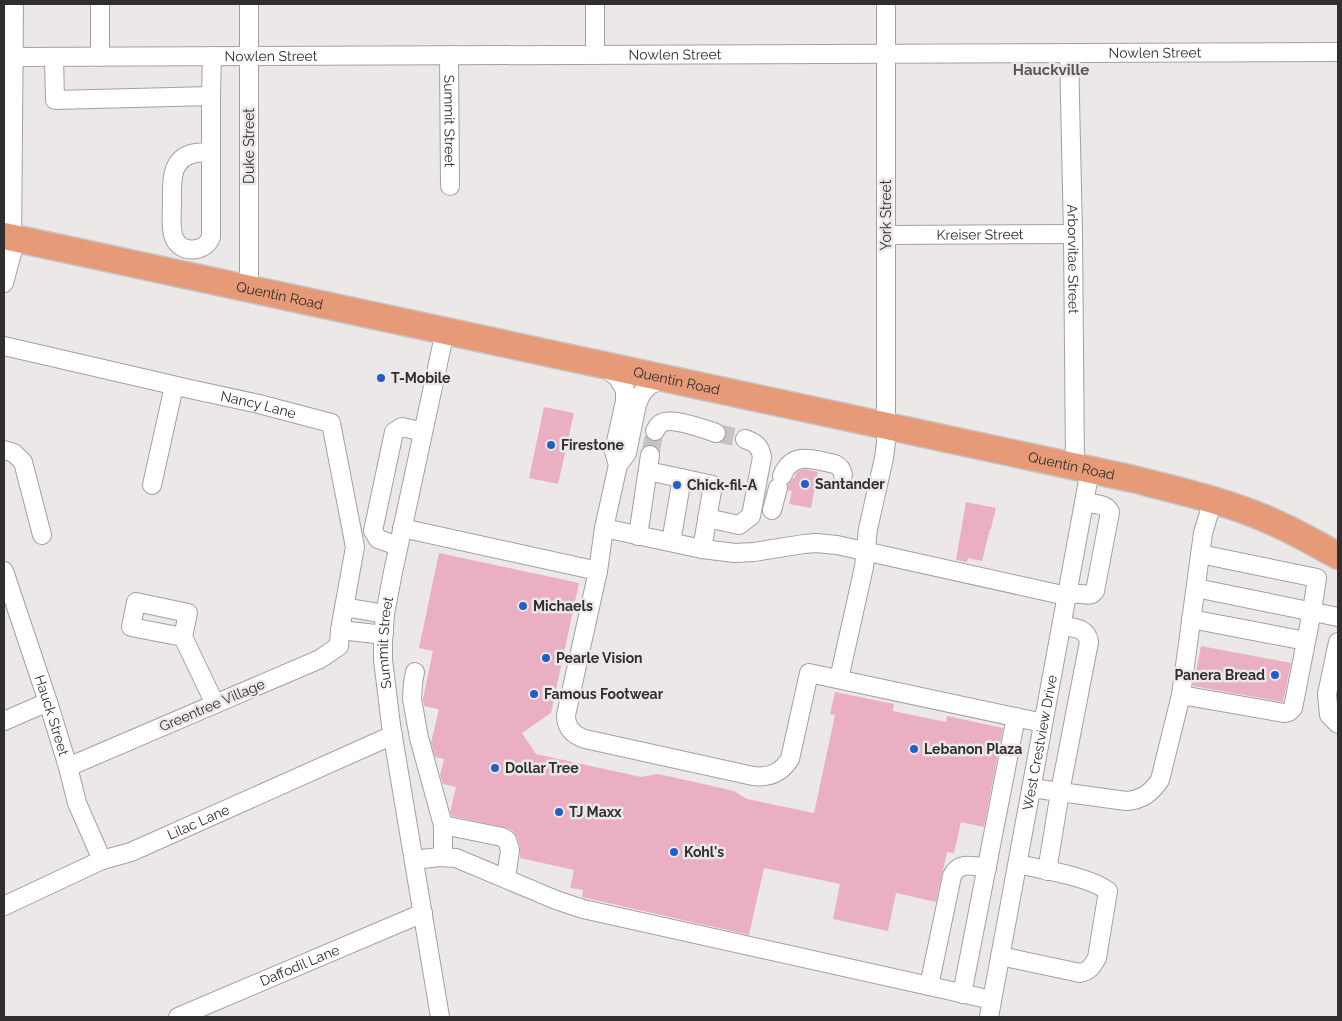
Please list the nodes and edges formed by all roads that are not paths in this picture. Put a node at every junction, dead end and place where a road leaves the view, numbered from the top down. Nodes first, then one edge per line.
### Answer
1 (14, 4) edge
2 (100, 4) edge
3 (249, 4) edge
4 (595, 4) edge
5 (886, 4) edge
6 (1338, 52) edge
7 (1068, 53) junction
8 (886, 54) junction
9 (449, 55) junction
10 (595, 55) junction
11 (212, 56) junction
12 (249, 56) junction
13 (14, 57) junction
14 (54, 57) junction
15 (100, 57) junction
16 (8, 87) edge
17 (212, 96) junction
18 (211, 152) junction
19 (450, 186) dead end
20 (1073, 234) junction
21 (886, 235) junction
22 (8, 237) edge
23 (4, 283) edge
24 (248, 288) junction
25 (445, 331) junction
26 (4, 346) edge
27 (601, 364) junction
28 (665, 378) junction
29 (174, 386) junction
30 (886, 426) junction
31 (655, 430) dead end
32 (423, 432) junction
33 (716, 432) tunnel mouth
34 (746, 439) tunnel mouth
35 (4, 450) edge
36 (618, 465) junction
37 (1082, 468) junction
38 (843, 475) dead end
39 (682, 478) junction
40 (152, 485) dead end
41 (1213, 500) junction
42 (1084, 503) junction
43 (772, 510) dead end
44 (707, 518) junction
45 (402, 528) junction
46 (604, 528) junction
47 (42, 535) dead end
48 (638, 536) junction
49 (671, 542) junction
50 (398, 546) junction
51 (702, 549) junction
52 (866, 551) junction
53 (1200, 554) junction
54 (1338, 556) edge
55 (598, 570) junction
56 (4, 571) edge
57 (1196, 588) junction
58 (1067, 596) junction
59 (344, 607) junction
60 (1312, 612) junction
61 (385, 614) junction
62 (1338, 617) edge
63 (1191, 619) junction
64 (1061, 626) junction
65 (340, 630) junction
66 (384, 633) junction
67 (183, 637) dead end
68 (1306, 641) junction
69 (1337, 653) edge
70 (415, 672) dead end
71 (840, 679) junction
72 (1181, 695) junction
73 (48, 702) junction
74 (215, 704) junction
75 (1016, 717) junction
76 (4, 720) edge
77 (416, 720) junction
78 (1043, 723) junction
79 (1338, 724) edge
80 (392, 730) junction
81 (68, 767) junction
82 (1031, 788) junction
83 (1060, 792) junction
84 (443, 825) junction
85 (992, 843) junction
86 (1021, 846) junction
87 (443, 857) junction
88 (102, 860) junction
89 (414, 860) junction
90 (1018, 864) junction
91 (987, 868) junction
92 (1047, 871) junction
93 (506, 878) junction
94 (4, 906) edge
95 (423, 913) junction
96 (1000, 956) junction
97 (929, 986) junction
98 (962, 994) junction
99 (991, 1009) edge
100 (178, 1017) edge
101 (440, 1017) edge

1 - 13 street
2 - 15 street
3 - 12 street, Duke Street
4 - 10 street
5 - 8 street, York Street
6 - 7 street, Nowlen Street
7 - 8 street, Nowlen Street
7 - 20 street, Arborvitae Street
8 - 10 street, Nowlen Street
8 - 21 street, York Street
9 - 10 street, Nowlen Street
9 - 12 street, Nowlen Street
9 - 19 street, Summit Street
11 - 12 street, Nowlen Street
11 - 15 street, Nowlen Street
11 - 17 street
12 - 24 street, Duke Street
13 - 14 street, Nowlen Street
13 - 16 street
14 - 15 street, Nowlen Street
14 - 17 street
16 - 22 street
17 - 18 street
18 - 18 street
20 - 21 street, Kreiser Street
20 - 37 street, Arborvitae Street
21 - 30 street, York Street
22 - 23 street
22 - 24 highway, Quentin Road
24 - 25 highway, Quentin Road
25 - 27 highway, Quentin Road
25 - 32 street, Summit Street
26 - 29 street, Nancy Lane
27 - 28 highway, Quentin Road
27 - 36 street
28 - 30 highway, Quentin Road
28 - 36 street
29 - 40 street
29 - 59 street, Nancy Lane
30 - 37 highway, Quentin Road
30 - 52 street, York Street
31 - 33 street
32 - 45 street, Summit Street
32 - 50 street
34 - 44 street
35 - 47 street
36 - 46 street
37 - 41 highway, Quentin Road
37 - 42 street, West Crestview Drive
38 - 43 street
39 - 44 street
39 - 48 street
39 - 49 street
41 - 53 street
41 - 54 highway, Quentin Road
42 - 58 street, West Crestview Drive
42 - 58 street
44 - 51 street
45 - 50 street, Summit Street
45 - 55 street
46 - 48 street
46 - 55 street
48 - 49 street
49 - 51 street
50 - 61 street, Summit Street
51 - 52 street
52 - 58 street
52 - 71 street, York Street
53 - 57 street
53 - 60 street
55 - 71 street
56 - 73 street, Hauck Street
57 - 60 street
57 - 63 street
58 - 64 street, West Crestview Drive
59 - 61 street
59 - 65 street, Greentree Village
60 - 62 street
60 - 68 street
61 - 66 street, Summit Street
63 - 68 street
63 - 72 street
64 - 78 street, West Crestview Drive
64 - 83 street
65 - 66 street
65 - 74 street, Greentree Village
66 - 80 street, Summit Street
67 - 74 street
68 - 72 street
69 - 79 street
70 - 77 street
71 - 75 street
72 - 83 street
73 - 76 street
73 - 81 street, Hauck Street
74 - 81 street, Greentree Village
75 - 78 street
75 - 85 street
77 - 80 street, Lilac Lane
77 - 84 street
78 - 82 street, West Crestview Drive
80 - 88 street, Lilac Lane
80 - 89 street, Summit Street
81 - 88 street, Hauck Street
82 - 83 street
82 - 86 street, West Crestview Drive
83 - 92 street
84 - 87 street
84 - 93 street
85 - 86 street
85 - 91 street
86 - 90 street, West Crestview Drive
87 - 89 street
87 - 93 street
88 - 94 street, Lilac Lane
89 - 95 street, Summit Street
90 - 92 street
90 - 96 street, West Crestview Drive
91 - 97 street
91 - 98 street
92 - 96 street
93 - 97 street
95 - 100 street, Daffodil Lane
95 - 101 street, Summit Street
96 - 99 street, West Crestview Drive
97 - 98 street
98 - 99 street

